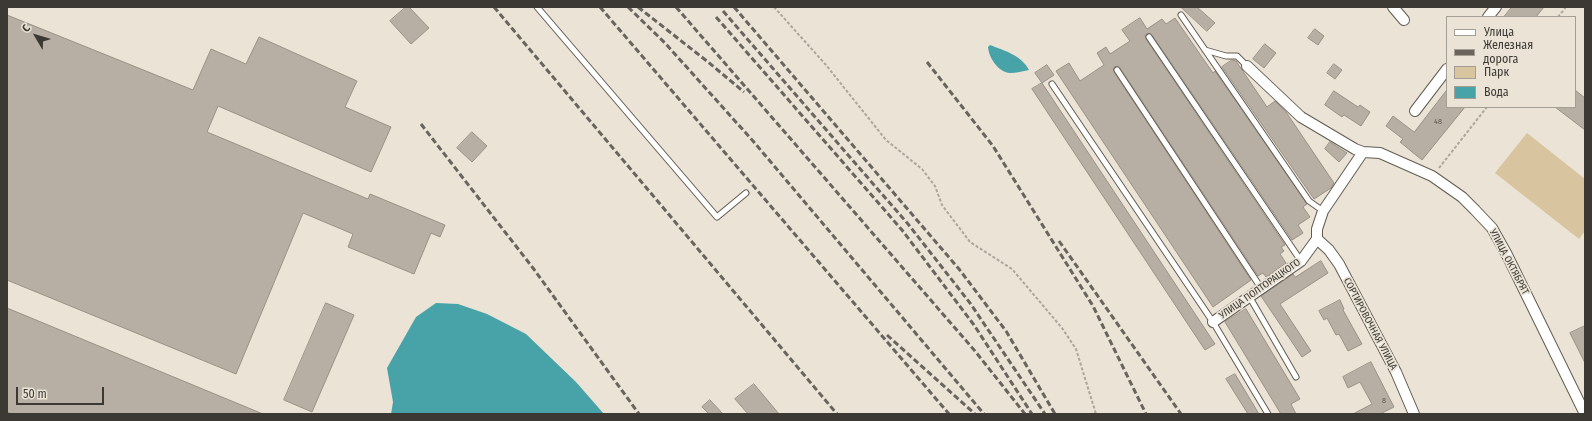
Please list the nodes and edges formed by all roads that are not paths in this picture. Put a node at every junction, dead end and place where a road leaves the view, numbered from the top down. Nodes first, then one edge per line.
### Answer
1 (537, 7) edge
2 (1393, 7) edge
3 (1496, 7) edge
4 (1181, 15) dead end
5 (1489, 16) edge
6 (1404, 20) dead end
7 (1149, 37) dead end
8 (1205, 50) junction
9 (1246, 66) joint
10 (1117, 70) dead end
11 (1446, 71) edge
12 (1052, 84) dead end
13 (1415, 111) dead end
14 (1363, 152) junction
15 (746, 193) dead end
16 (1322, 211) junction
17 (1317, 239) junction
18 (1301, 261) junction
19 (1261, 288) junction
20 (1249, 296) junction
21 (1213, 322) junction
22 (1296, 377) dead end
23 (1268, 414) edge
24 (1414, 414) edge
25 (1584, 414) edge

1 - 15 lane
2 - 6 street
3 - 5 street
4 - 8 lane
7 - 18 lane
8 - 9 lane
8 - 16 lane
9 - 14 street, УЛИЦА ОКТЯБРЯТ
10 - 19 lane
11 - 13 street
12 - 21 lane
14 - 16 street, УЛИЦА ПОЛТОРАЦКОГО
14 - 25 street, УЛИЦА ОКТЯБРЯТ
16 - 17 street, УЛИЦА ПОЛТОРАЦКОГО
17 - 18 street, УЛИЦА ПОЛТОРАЦКОГО
17 - 24 street, СОРТИРОВОЧНАЯ УЛИЦА
18 - 19 street, УЛИЦА ПОЛТОРАЦКОГО
19 - 20 street, УЛИЦА ПОЛТОРАЦКОГО
20 - 21 street, УЛИЦА ПОЛТОРАЦКОГО
20 - 22 lane
21 - 23 lane

